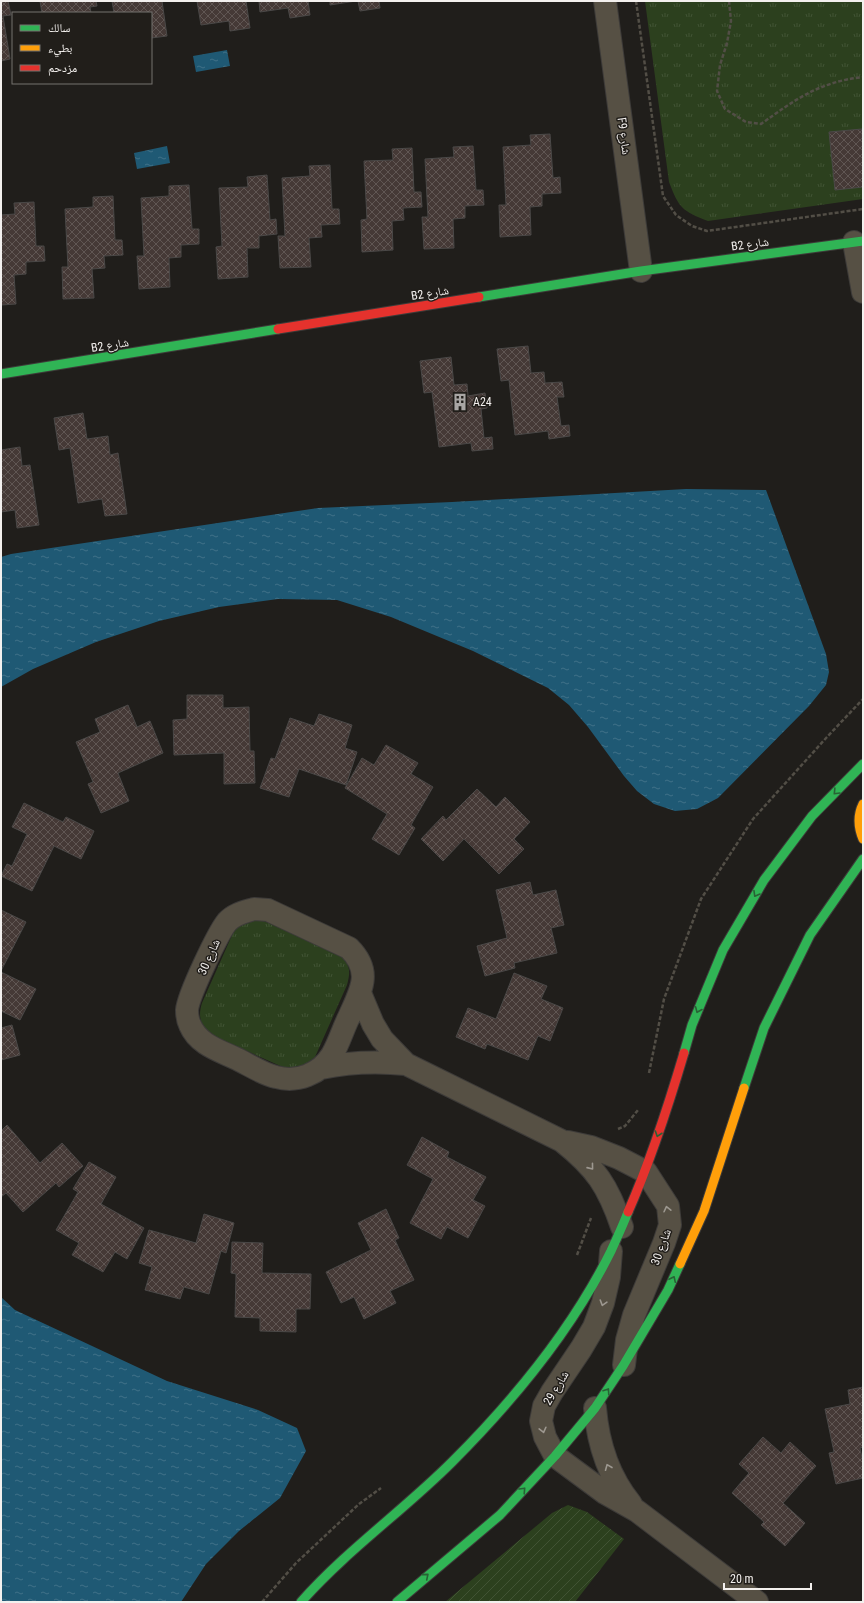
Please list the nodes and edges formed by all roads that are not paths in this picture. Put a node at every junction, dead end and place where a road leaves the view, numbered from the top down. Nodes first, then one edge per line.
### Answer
1 (605, 1) edge
2 (859, 242) edge
3 (641, 271) junction
4 (863, 292) edge
5 (1, 374) edge
6 (863, 764) edge
7 (863, 804) edge
8 (863, 839) edge
9 (863, 859) edge
10 (360, 993) junction
11 (406, 1064) junction
12 (320, 1068) junction
13 (562, 1141) junction
14 (646, 1172) junction
15 (622, 1227) junction
16 (611, 1251) junction
17 (624, 1366) junction
18 (595, 1408) junction
19 (555, 1456) junction
20 (637, 1511) junction
21 (301, 1602) edge
22 (397, 1602) edge
23 (757, 1602) edge

1 - 3 street, F9 شارع
2 - 3 street, B2 شارع
2 - 4 street
3 - 5 street, B2 شارع
6 -> 14 street
7 - 8 street
17 -> 9 street
10 - 11 street, شارع 30
10 - 12 street, شارع 30
10 - 12 street, شارع 30
11 - 12 street, شارع 30
11 - 13 street, شارع 30
13 - 14 street, شارع 30
13 -> 15 street, شارع 30
14 - 15 street
17 -> 14 street, شارع 30
15 - 16 street
16 -> 19 street, شارع 29
16 - 21 street
18 -> 17 street
18 - 19 street
20 -> 18 street, شارع 29
19 - 20 street, شارع 29
22 -> 19 street
20 - 23 street, شارع 29

